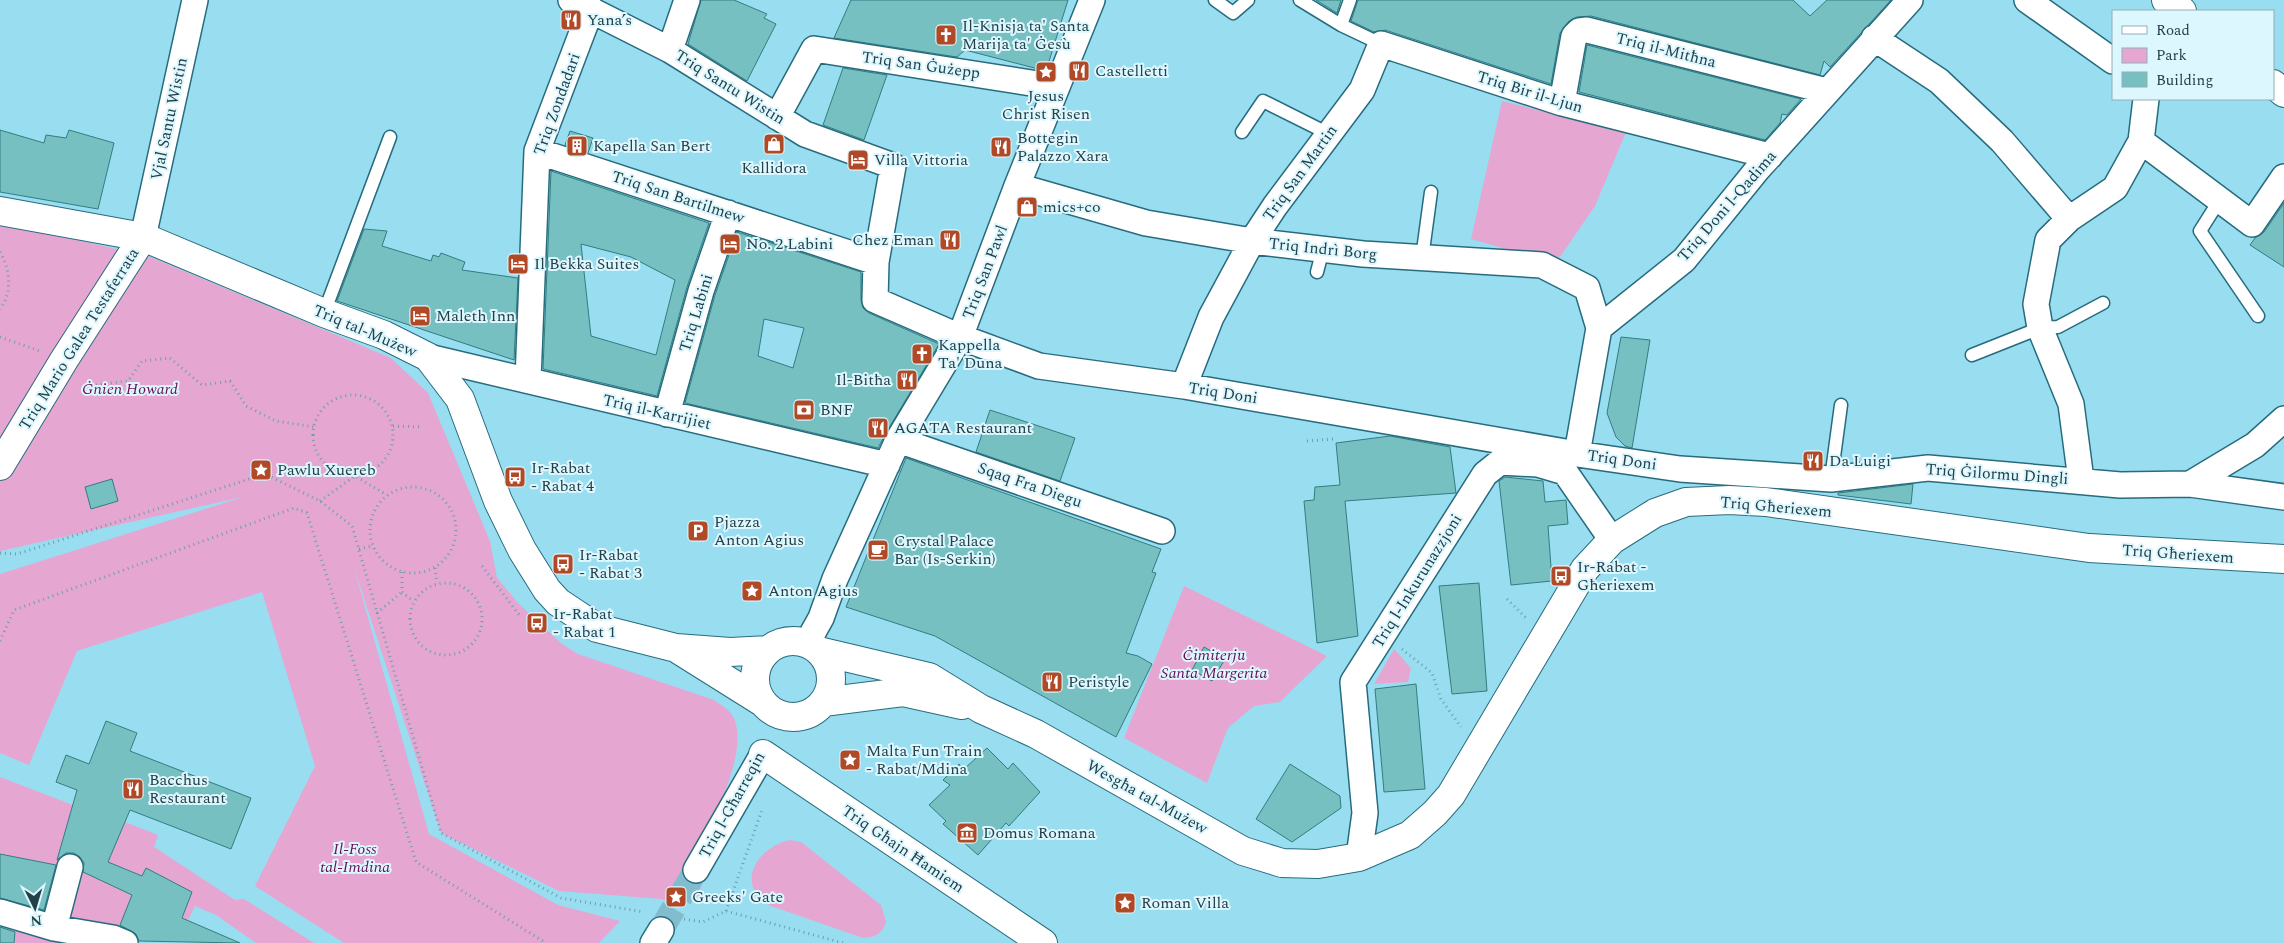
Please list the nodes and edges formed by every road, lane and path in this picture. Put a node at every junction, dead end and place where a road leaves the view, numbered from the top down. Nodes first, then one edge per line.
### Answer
1 (195, 0) edge
2 (687, 0) edge
3 (1092, 0) edge
4 (1215, 0) edge
5 (1248, 0) edge
6 (1300, 0) edge
7 (1350, 0) edge
8 (2027, 0) edge
9 (2166, 0) edge
10 (1907, 1) edge
11 (581, 5) edge
12 (2181, 10) edge
13 (1341, 25) junction
14 (1874, 38) junction
15 (1381, 44) junction
16 (670, 50) junction
17 (2112, 60) edge
18 (1057, 87) junction
19 (1827, 91) junction
20 (2146, 100) edge
21 (1562, 104) junction
22 (777, 117) junction
23 (1242, 132) dead end
24 (1329, 134) junction
25 (390, 137) dead end
26 (2141, 141) junction
27 (536, 151) junction
28 (1770, 156) junction
29 (892, 166) joint
30 (2284, 177) edge
31 (1017, 186) junction
32 (1431, 192) dead end
33 (2219, 202) junction
34 (0, 211) edge
35 (728, 213) junction
36 (2070, 219) junction
37 (143, 237) junction
38 (1252, 241) junction
39 (0, 252) edge
40 (1422, 258) junction
41 (876, 262) junction
42 (2103, 303) dead end
43 (0, 309) edge
44 (324, 314) junction
45 (2258, 316) dead end
46 (1598, 328) junction
47 (2040, 328) junction
48 (0, 337) edge
49 (960, 337) junction
50 (1972, 355) dead end
51 (428, 357) junction
52 (64, 360) junction
53 (528, 380) junction
54 (86, 386) dead end
55 (1184, 386) junction
56 (1841, 405) dead end
57 (667, 414) junction
58 (2284, 418) edge
59 (393, 426) junction
60 (314, 427) junction
61 (422, 427) dead end
62 (898, 440) junction
63 (1577, 454) junction
64 (887, 465) junction
65 (0, 466) edge
66 (1680, 469) junction
67 (355, 476) junction
68 (1831, 479) junction
69 (2081, 480) junction
70 (2190, 484) junction
71 (387, 494) junction
72 (2284, 497) edge
73 (320, 501) junction
74 (1686, 502) junction
75 (1162, 530) dead end
76 (1612, 540) junction
77 (372, 546) junction
78 (359, 549) junction
79 (0, 553) edge
80 (2284, 559) edge
81 (482, 566) dead end
82 (435, 568) junction
83 (402, 572) junction
84 (437, 584) junction
85 (402, 592) junction
86 (1507, 599) dead end
87 (414, 602) junction
88 (377, 614) junction
89 (520, 616) dead end
90 (1389, 624) junction
91 (1532, 625) dead end
92 (0, 641) edge
93 (813, 647) junction
94 (676, 648) junction
95 (768, 650) junction
96 (823, 702) junction
97 (766, 706) junction
98 (981, 709) junction
99 (795, 717) junction
100 (1478, 750) junction
101 (763, 754) junction
102 (764, 804) dead end
103 (1358, 857) junction
104 (1318, 864) joint
105 (70, 867) dead end
106 (696, 870) tunnel mouth
107 (726, 911) junction
108 (0, 912) edge
109 (659, 926) edge
110 (54, 928) junction
111 (124, 943) edge
112 (546, 943) edge
113 (843, 943) edge
114 (1043, 943) edge

1 - 37 street, Vjal Santu Wistin
2 - 16 street
3 - 18 street, Triq San Pawl
4 - 5 lane
6 - 13 lane, Triq Bir il-Ljun
7 - 13 lane
8 - 17 street
9 - 12 street
10 - 14 street, Triq Doni l-Qadima
11 - 16 street, Triq Santu Wistin
11 - 27 street, Triq Zondadari
13 - 15 lane, Triq Bir il-Ljun
14 - 19 street, Triq Doni l-Qadima
14 - 36 street
15 - 21 street, Triq Bir il-Ljun
15 - 24 street, Triq San Martin
16 - 22 street, Triq Santu Wistin
18 - 22 street, Triq San Ġużepp
18 - 31 street, Triq San Pawl
19 - 21 street, Triq il-Mitħna
19 - 28 street, Triq Doni l-Qadima
20 - 26 street
21 - 28 street, Triq Bir il-Ljun
22 - 29 street, Triq Santu Wistin
23 - 24 lane
24 - 38 street, Triq San Martin
25 - 44 lane
26 - 33 street
26 - 36 street
27 - 35 street, Triq San Bartilmew
27 - 53 street, Triq Zondadari
28 - 46 street, Triq Doni l-Qadima
29 - 41 street, Triq Doni
30 - 33 street
31 - 38 street, Triq Indrì Borg
31 - 49 street, Triq San Pawl
32 - 40 lane
33 - 45 lane
34 - 37 street, Triq tal-Mużew
35 - 41 street, Triq San Bartilmew
35 - 57 street, Triq Labini
36 - 47 street
37 - 44 street, Triq tal-Mużew
37 - 52 street, Triq Mario Galea Testaferrata
38 - 40 street, Triq Indrì Borg
38 - 55 street, Triq San Martin
39 - 43 path
40 - 46 street, Triq Indrì Borg
41 - 49 street, Triq Doni
42 - 47 lane
44 - 51 street, Triq tal-Mużew
46 - 63 street
47 - 50 lane
47 - 69 street
48 - 52 path
49 - 55 street, Triq Doni
49 - 62 street, Triq San Pawl
51 - 53 street, Triq il-Karrijiet
51 - 94 street, Triq tal-Mużew
52 - 65 street, Triq Mario Galea Testaferrata
53 - 57 street, Triq il-Karrijiet
54 - 60 path
55 - 63 street, Triq Doni
56 - 68 lane
57 - 64 street, Triq il-Karrijiet
58 - 70 street
59 - 60 path
59 - 61 path
59 - 67 path
60 - 67 path
62 - 64 street, Triq San Pawl
62 - 75 street, Sqaq Fra Diegu
63 - 66 street, Triq Doni
64 - 93 street, Triq San Pawl
66 - 68 street, Triq Ġilormu Dingli
66 - 74 street, Triq Doni
67 - 71 path
67 - 73 path
68 - 69 street, Triq Ġilormu Dingli
69 - 70 street, Triq Ġilormu Dingli
70 - 72 street, Triq Ġilormu Dingli
71 - 77 path
71 - 82 path
73 - 78 path
73 - 79 path
74 - 76 street, Triq Għeriexem
74 - 80 street, Triq Għeriexem
76 - 90 street, Triq l-Inkurunazzjoni
76 - 100 street, Triq Għeriexem
77 - 78 path
77 - 83 path
78 - 88 path
81 - 89 path
82 - 83 path
82 - 84 path
83 - 85 path
84 - 87 path
84 - 87 path
85 - 87 path
85 - 88 path
86 - 91 path
88 - 109 path
90 - 100 path
90 - 103 street, Triq l-Inkurunazzjoni
92 - 112 path
93 - 95 street
93 - 96 street
93 - 98 street, Wesgħa tal-Mużew
94 - 95 street, Triq tal-Mużew
94 - 97 street, Triq tal-Mużew
95 - 97 street
96 - 98 street, Wesgħa tal-Mużew
96 - 99 street
97 - 99 street
97 - 101 street, Triq l-Għarreqin
98 - 104 street, Wesgħa tal-Mużew
99 - 101 street
100 - 103 street, Triq Għeriexem
101 - 106 street, Triq l-Għarreqin
101 - 114 street, Triq Għajn Ħamiem
102 - 107 path
103 - 104 street, Triq Għeriexem
105 - 110 street
107 - 109 path
107 - 113 path
108 - 110 street
110 - 111 street

